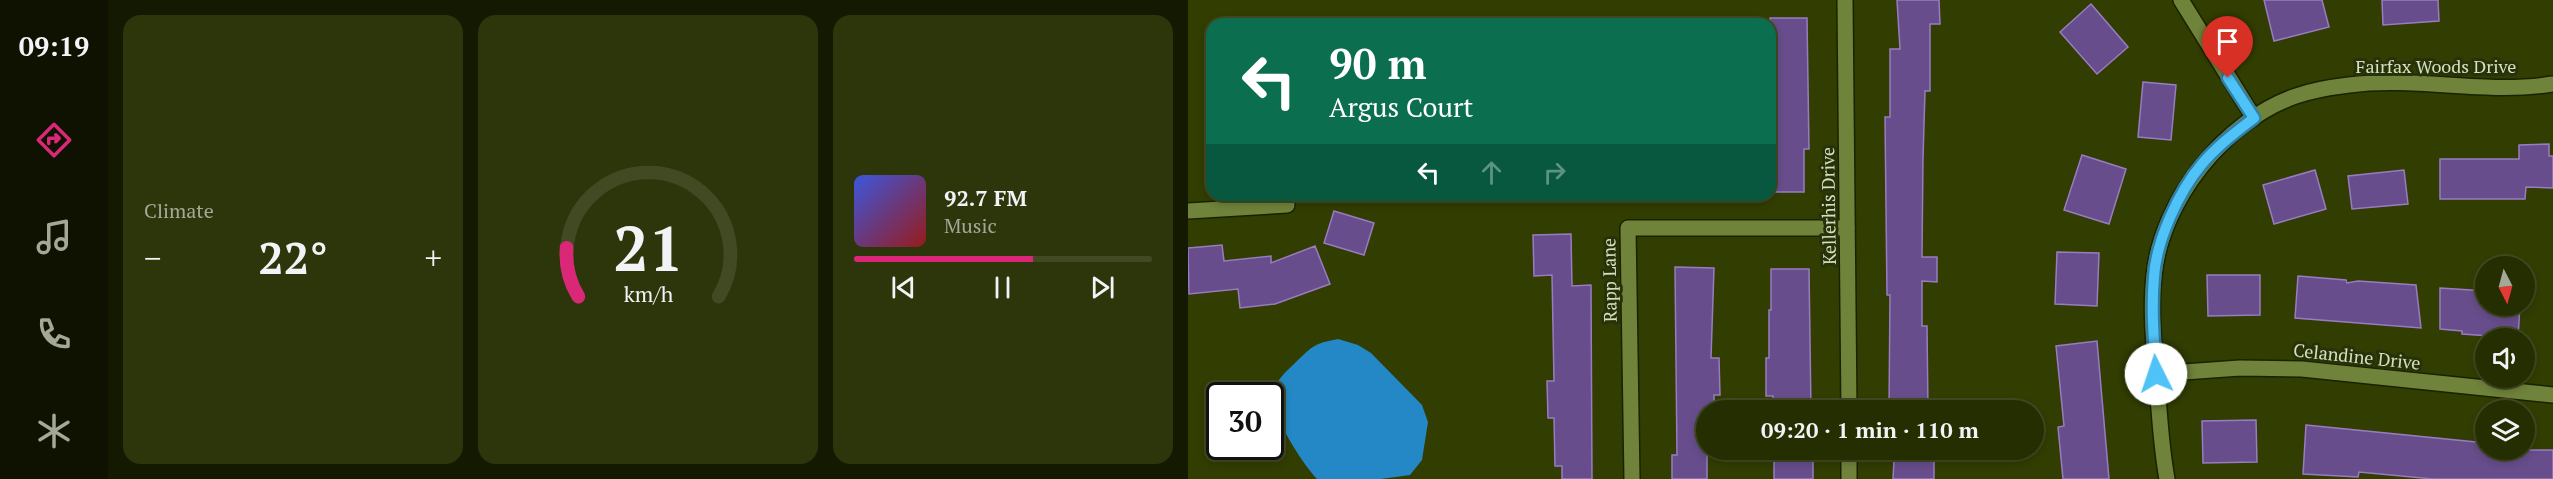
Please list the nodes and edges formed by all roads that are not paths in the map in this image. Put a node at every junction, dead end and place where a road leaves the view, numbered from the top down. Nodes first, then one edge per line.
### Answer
1 (1845, 0) edge
2 (2181, 0) edge
3 (2553, 84) edge
4 (2254, 118) junction
5 (1287, 205) dead end
6 (1188, 211) edge
7 (1847, 228) junction
8 (2156, 374) junction
9 (2553, 395) edge
10 (1849, 400) edge
11 (1849, 460) edge
12 (1632, 479) edge
13 (1850, 479) edge
14 (2167, 479) edge

1 - 7 street, Kellerhis Drive
2 - 4 street
3 - 4 street, Fairfax Woods Drive
4 - 8 street, Fairfax Woods Drive
5 - 6 street
7 - 10 street, Kellerhis Drive
7 - 12 street, Rapp Lane
8 - 9 street, Celandine Drive
8 - 14 street, Fairfax Woods Drive
11 - 13 street

